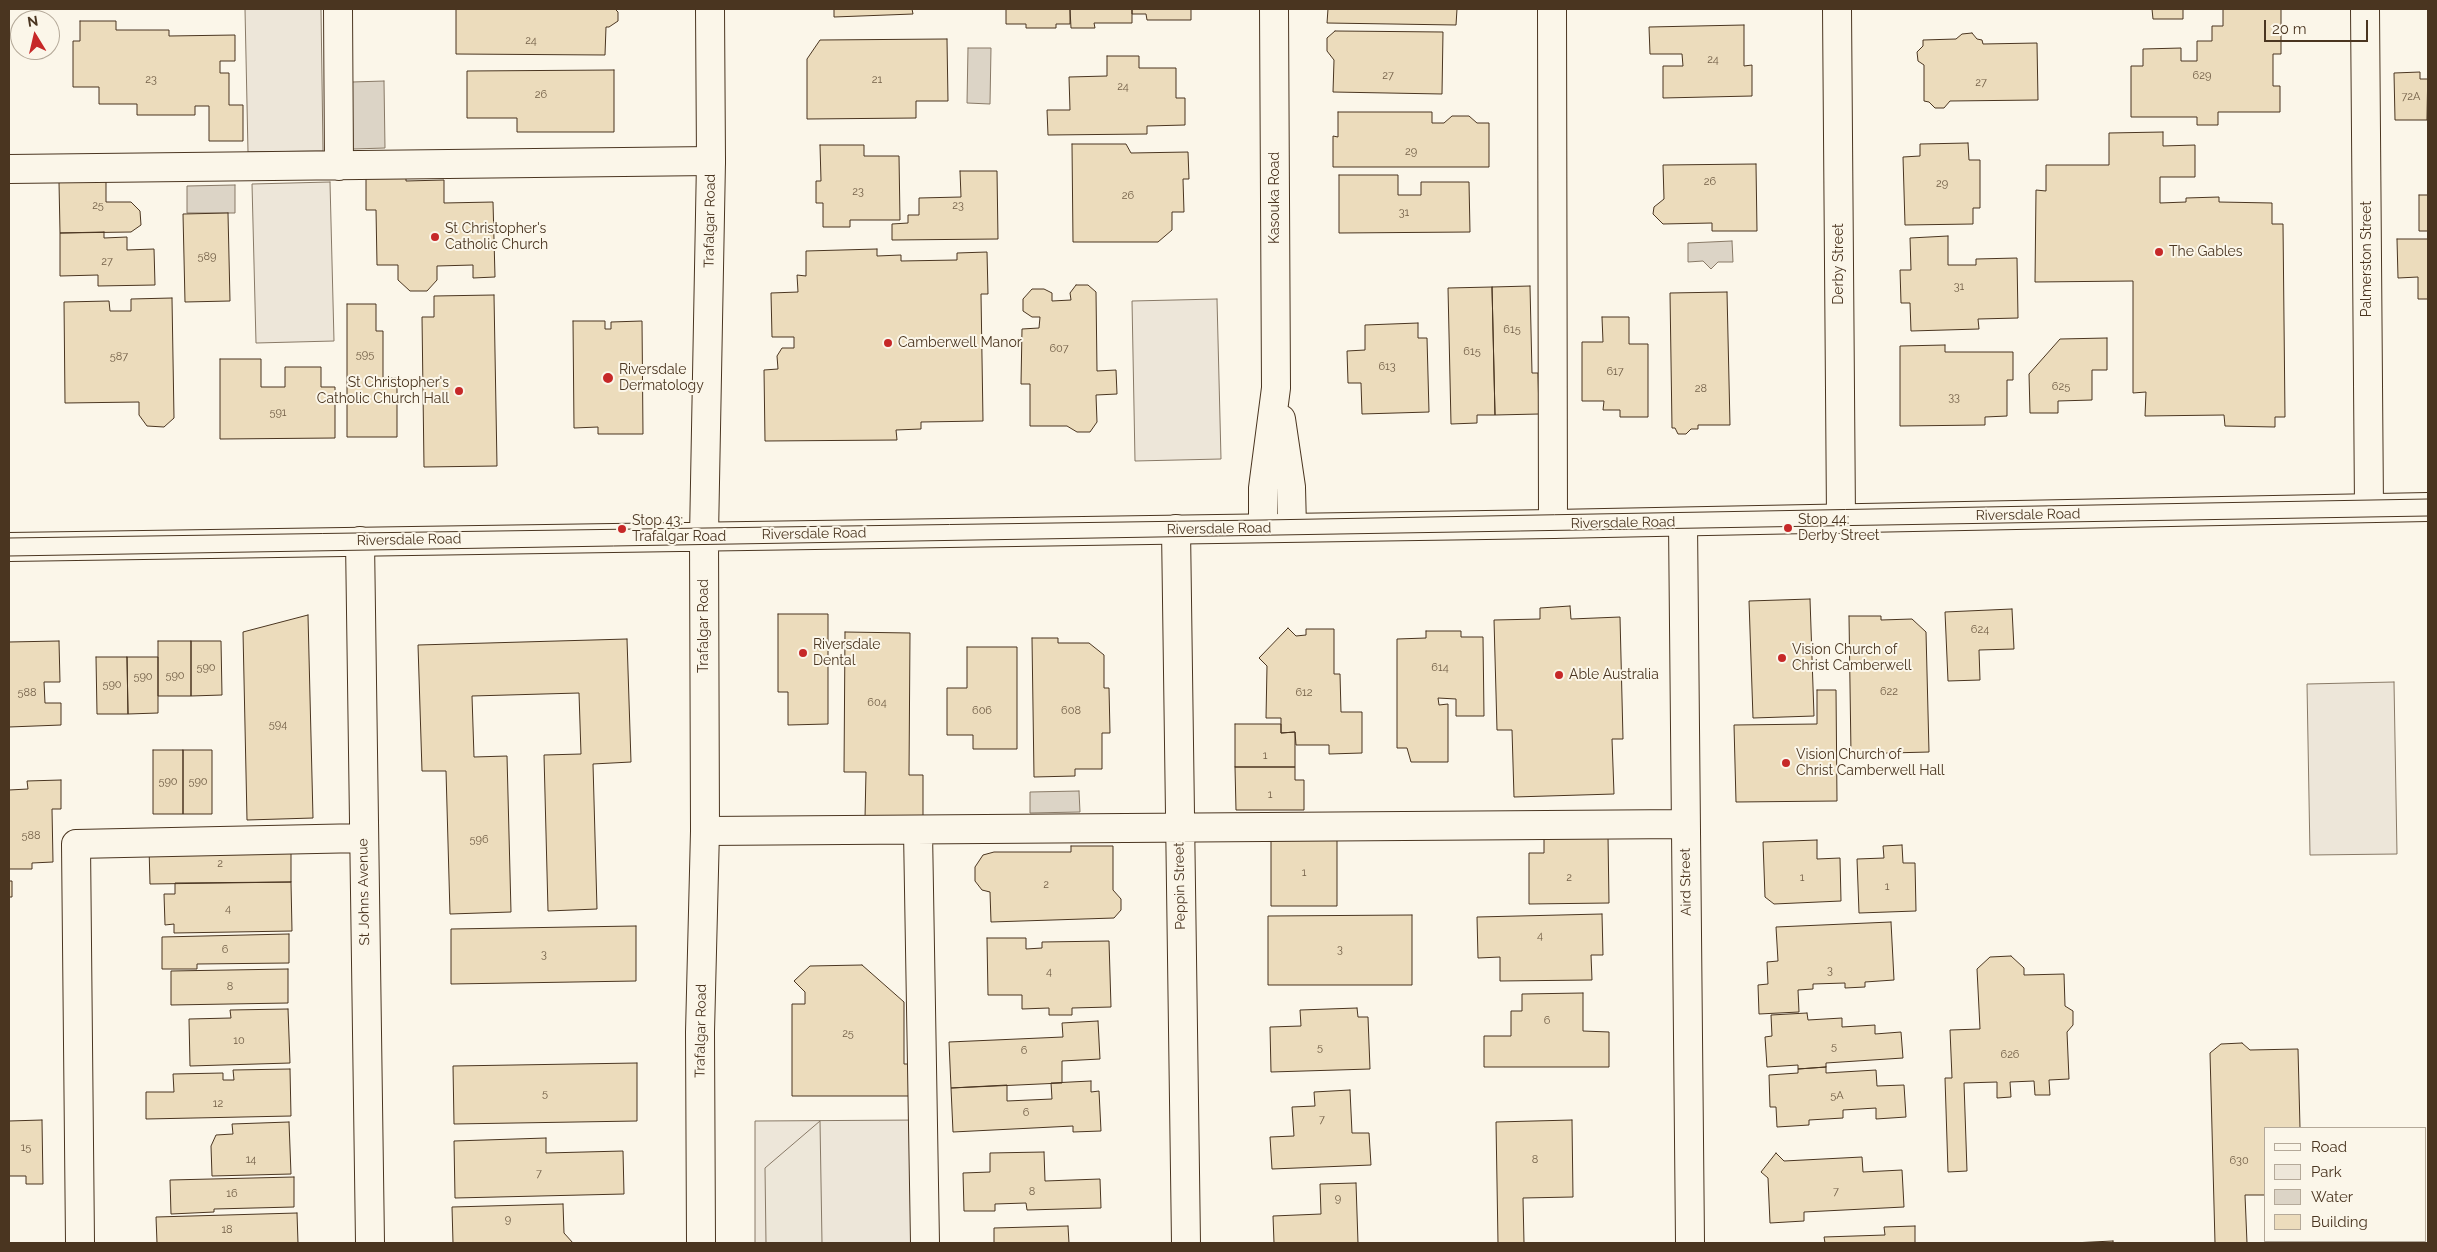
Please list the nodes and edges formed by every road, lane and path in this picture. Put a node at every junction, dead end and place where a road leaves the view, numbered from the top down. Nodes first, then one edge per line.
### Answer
1 (338, 9) edge
2 (710, 9) edge
3 (1274, 9) edge
4 (1552, 9) edge
5 (1837, 9) edge
6 (2365, 9) edge
7 (710, 161) junction
8 (339, 166) junction
9 (9, 169) edge
10 (1276, 388) junction
11 (2428, 507) edge
12 (2369, 508) junction
13 (1840, 519) junction
14 (1683, 522) junction
15 (1553, 524) junction
16 (1263, 528) junction
17 (1292, 528) junction
18 (1176, 530) junction
19 (704, 536) junction
20 (360, 541) junction
21 (9, 547) edge
22 (1686, 824) junction
23 (1179, 828) junction
24 (705, 831) junction
25 (918, 831) junction
26 (364, 838) junction
27 (80, 1243) edge
28 (370, 1243) edge
29 (701, 1243) edge
30 (925, 1243) edge
31 (1186, 1243) edge
32 (1690, 1243) edge

1 - 8 street
2 - 7 street, Trafalgar Road
3 - 10 street, Kasouka Road
4 - 15 street
5 - 13 street, Derby Street
6 - 12 street, Palmerston Street
7 - 8 street
7 - 19 street, Trafalgar Road
8 - 9 street
10 - 16 street, Kasouka Road
10 - 17 street, Kasouka Road
11 - 12 street, Riversdale Road
12 - 13 street, Riversdale Road
13 - 14 street, Riversdale Road
14 - 15 street, Riversdale Road
14 - 22 street, Aird Street
15 - 17 street, Riversdale Road
16 - 17 street, Riversdale Road
16 - 18 street, Riversdale Road
18 - 19 street, Riversdale Road
18 - 23 street, Peppin Street
19 - 20 street, Riversdale Road
19 - 24 street, Trafalgar Road
20 - 21 street, Riversdale Road
20 - 26 street, St Johns Avenue
22 - 23 street
22 - 32 street, Aird Street
23 - 25 street
23 - 31 street, Peppin Street
24 - 25 street
24 - 29 street, Trafalgar Road
25 - 30 street
26 - 27 street
26 - 28 street, St Johns Avenue

